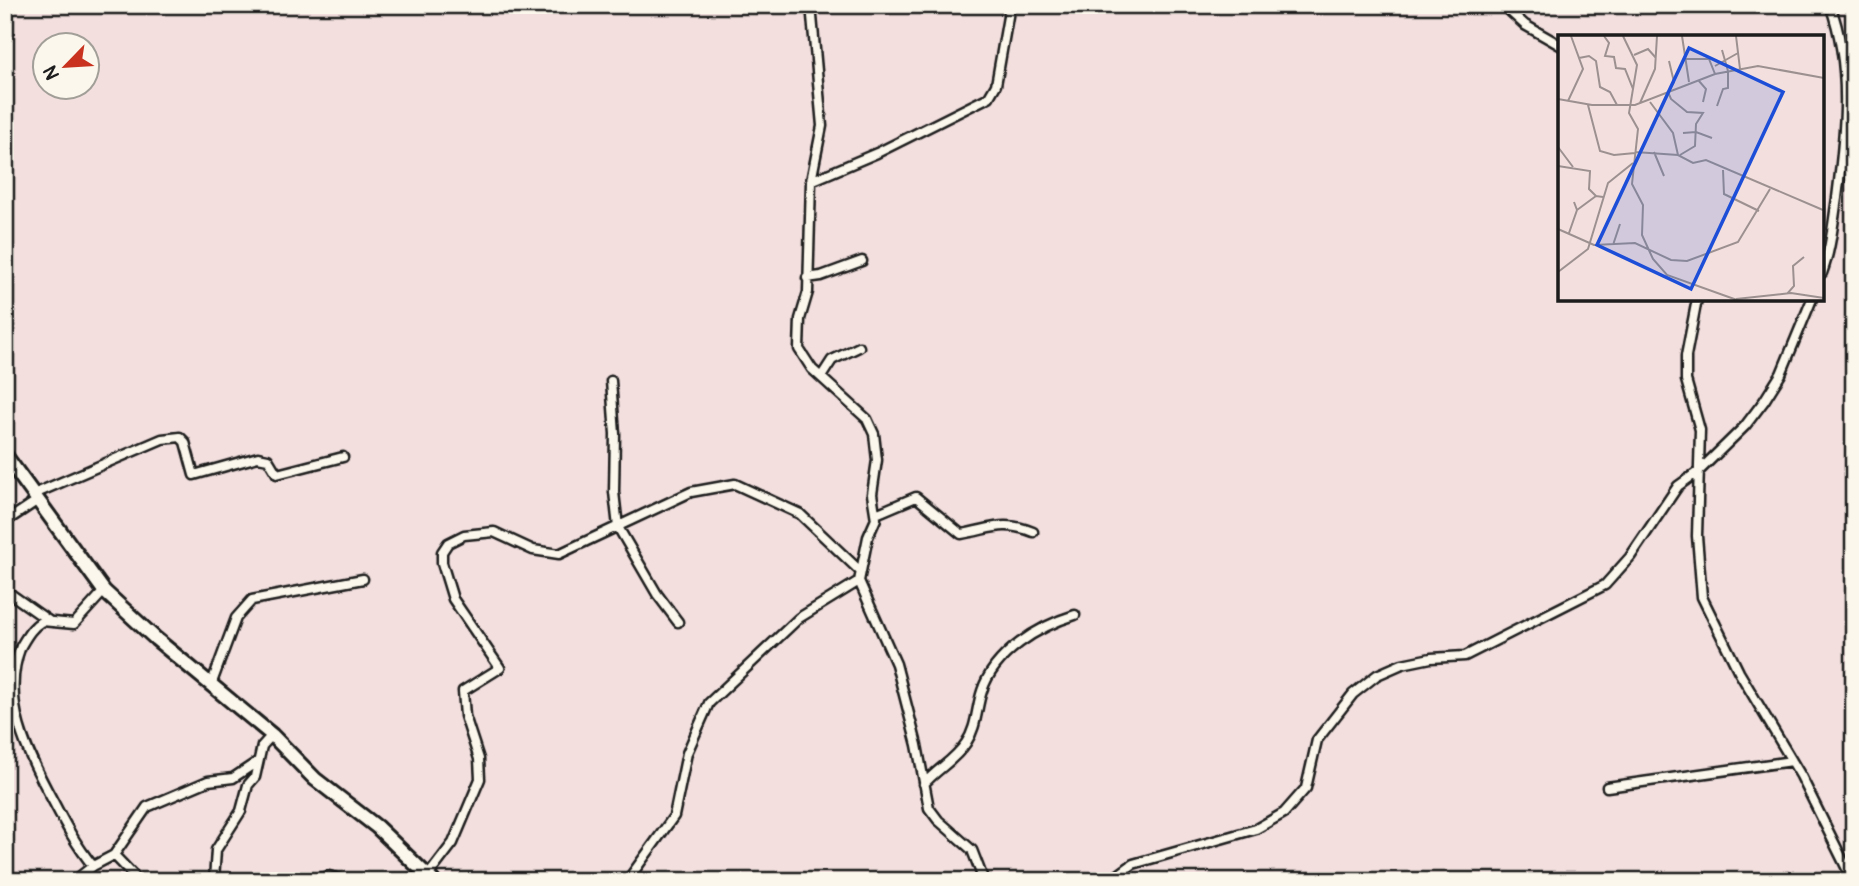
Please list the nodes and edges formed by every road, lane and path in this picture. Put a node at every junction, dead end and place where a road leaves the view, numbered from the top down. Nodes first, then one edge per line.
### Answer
1 (811, 5) edge
2 (1010, 5) edge
3 (1503, 5) edge
4 (1830, 5) edge
5 (1558, 45) edge
6 (1854, 66) edge
7 (1843, 69) junction
8 (811, 181) junction
9 (862, 261) dead end
10 (1824, 265) edge
11 (807, 278) junction
12 (1696, 301) edge
13 (1811, 301) edge
14 (859, 347) dead end
15 (821, 377) junction
16 (611, 381) dead end
17 (5, 455) edge
18 (343, 457) dead end
19 (1699, 471) junction
20 (36, 497) junction
21 (876, 514) junction
22 (5, 522) edge
23 (618, 527) junction
24 (1033, 532) dead end
25 (859, 570) junction
26 (363, 579) dead end
27 (859, 581) junction
28 (5, 590) edge
29 (104, 591) junction
30 (1075, 615) dead end
31 (49, 621) junction
32 (678, 622) dead end
33 (13, 659) junction
34 (5, 673) edge
35 (211, 685) junction
36 (272, 735) junction
37 (1792, 761) junction
38 (257, 762) junction
39 (924, 784) junction
40 (1607, 787) dead end
41 (114, 855) junction
42 (93, 866) junction
43 (428, 879) edge
44 (214, 880) edge
45 (74, 881) edge
46 (139, 881) edge
47 (309, 881) edge
48 (350, 881) edge
49 (364, 881) edge
50 (627, 881) edge
51 (984, 881) edge
52 (1110, 881) edge
53 (1853, 881) edge

1 - 8 street
2 - 8 street
3 - 5 street
4 - 7 street
6 - 7 street
7 - 10 street
8 - 11 street
9 - 11 street
11 - 15 street
12 - 19 street
13 - 19 street
14 - 15 street
15 - 21 street
16 - 23 street
17 - 20 main road
18 - 20 street
19 - 37 street
19 - 52 street
20 - 22 street
20 - 29 main road
21 - 24 street
21 - 25 street
23 - 25 street
23 - 32 street
23 - 43 street
25 - 27 street
26 - 35 street
27 - 39 street
27 - 50 street
28 - 31 street
29 - 31 street
29 - 35 main road
30 - 39 street
31 - 33 street
33 - 34 street
33 - 42 street
35 - 36 main road
36 - 38 street
36 - 43 main road
37 - 40 street
37 - 53 street
38 - 41 street
38 - 44 street
39 - 51 street
41 - 42 street
41 - 46 street
42 - 45 street
47 - 48 street
48 - 49 street

